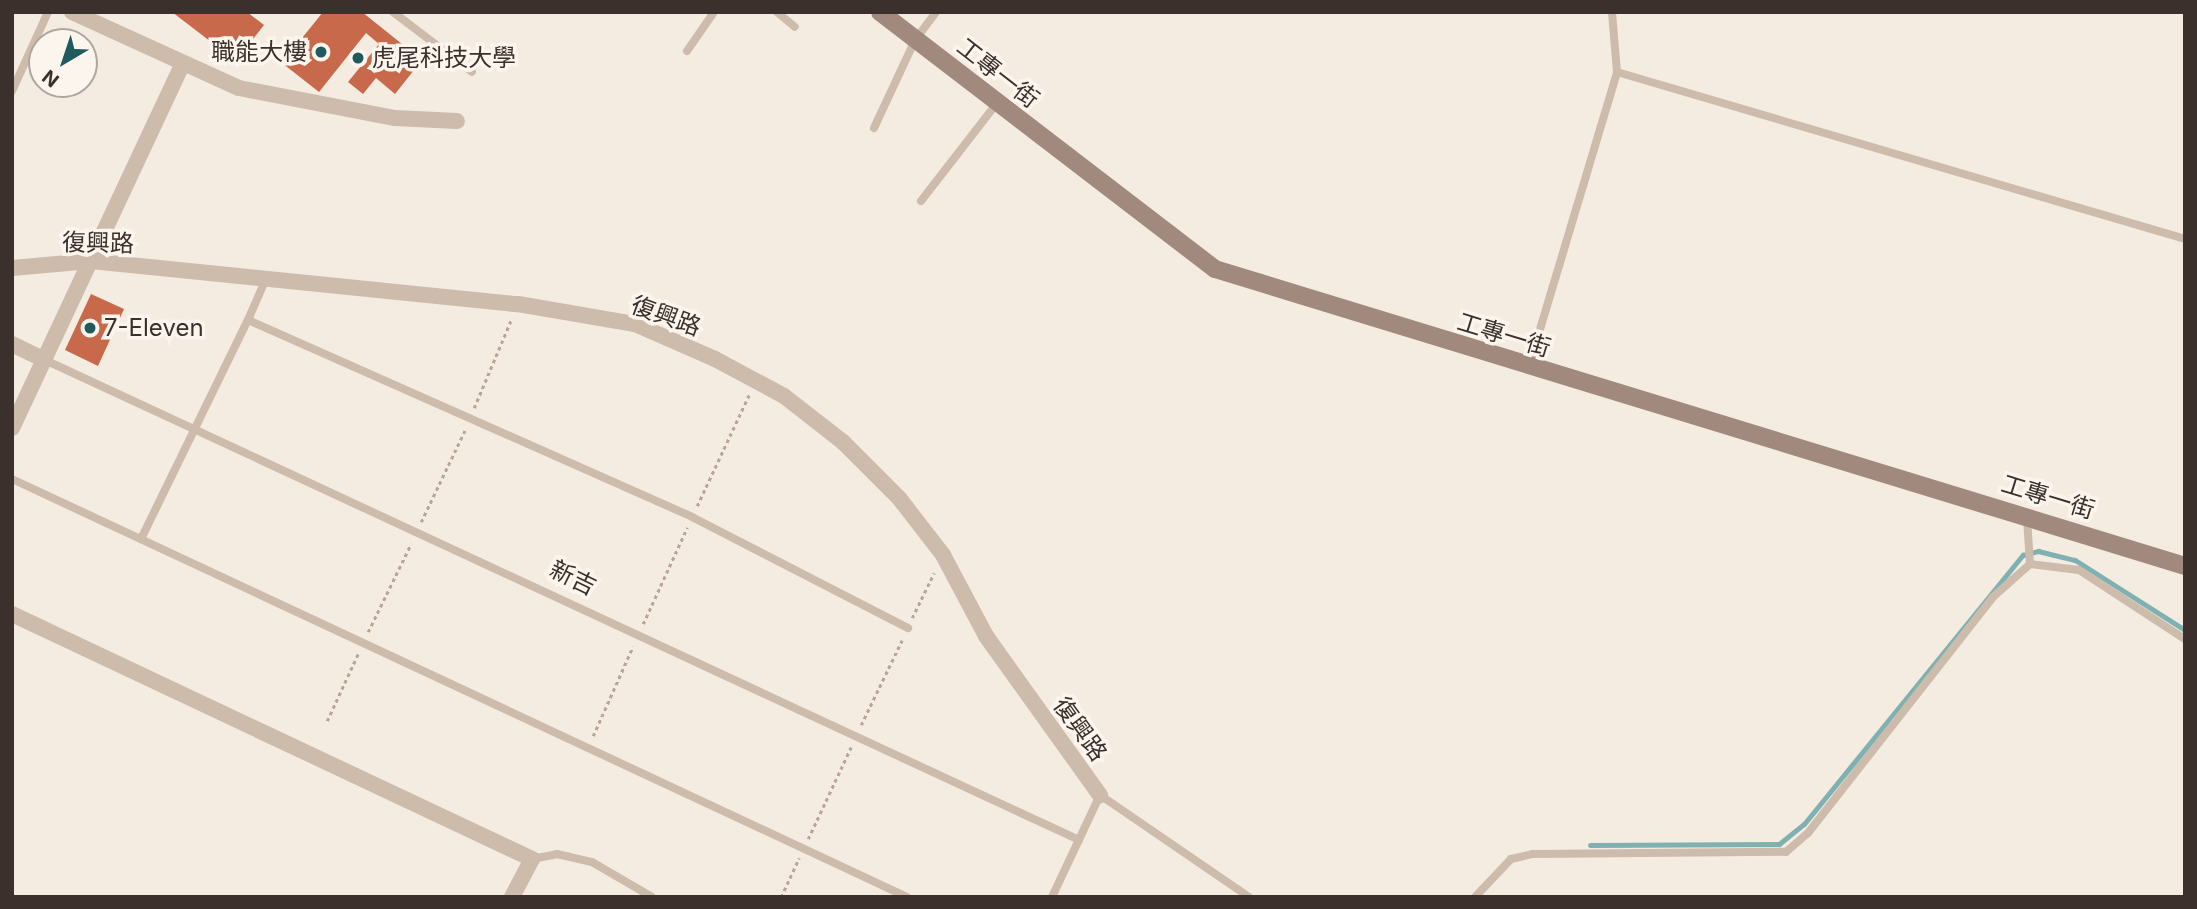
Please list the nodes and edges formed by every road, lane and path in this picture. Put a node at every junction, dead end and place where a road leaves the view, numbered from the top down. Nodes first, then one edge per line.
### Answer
1 (48, 12) edge
2 (72, 12) edge
3 (393, 12) edge
4 (714, 12) edge
5 (777, 12) edge
6 (880, 12) edge
7 (936, 12) edge
8 (1612, 12) edge
9 (795, 27) dead end
10 (915, 40) junction
11 (687, 51) dead end
12 (182, 65) junction
13 (472, 72) dead end
14 (1617, 72) junction
15 (12, 91) edge
16 (997, 103) junction
17 (457, 121) dead end
18 (874, 128) dead end
19 (921, 201) dead end
20 (2185, 239) edge
21 (91, 261) junction
22 (12, 268) edge
23 (265, 281) junction
24 (518, 304) junction
25 (248, 320) junction
26 (12, 344) edge
27 (45, 360) junction
28 (1528, 369) junction
29 (756, 381) junction
30 (470, 418) junction
31 (12, 428) edge
32 (195, 428) junction
33 (12, 479) edge
34 (2027, 515) junction
35 (692, 517) junction
36 (418, 529) junction
37 (141, 539) junction
38 (2030, 564) junction
39 (2185, 566) edge
40 (12, 614) edge
41 (908, 628) dead end
42 (638, 634) junction
43 (2185, 639) edge
44 (363, 643) junction
45 (327, 721) dead end
46 (587, 748) junction
47 (1100, 795) junction
48 (1079, 840) junction
49 (532, 859) junction
50 (512, 897) edge
51 (652, 897) edge
52 (907, 897) edge
53 (1052, 897) edge
54 (1250, 897) edge
55 (1475, 897) edge

1 - 15 lane
2 - 12 street
3 - 13 lane
4 - 11 lane
5 - 9 lane
6 - 10 street, 工專一街
7 - 10 lane
8 - 14 lane
10 - 16 street, 工專一街
10 - 18 lane
12 - 17 street
12 - 21 street
14 - 20 lane
14 - 28 lane
16 - 19 lane
16 - 28 street, 工專一街
21 - 22 street, 復興路
21 - 23 street, 復興路
21 - 27 street
23 - 24 street, 復興路
23 - 25 lane
24 - 29 street, 復興路
24 - 30 path
25 - 30 lane
25 - 32 lane
26 - 27 street
27 - 31 street
27 - 32 lane, 新吉
28 - 34 street, 工專一街
29 - 35 path
29 - 47 street, 復興路
30 - 35 lane
30 - 36 path
32 - 36 lane, 新吉
32 - 37 lane
33 - 37 lane
34 - 38 lane
34 - 39 street, 工專一街
35 - 41 lane
35 - 42 path
36 - 42 lane, 新吉
36 - 44 path
37 - 44 lane
38 - 43 lane
38 - 55 lane
40 - 49 street
42 - 46 path
42 - 48 lane, 新吉
44 - 45 path
44 - 46 lane
46 - 52 lane
47 - 48 lane
47 - 54 lane
48 - 53 lane
49 - 50 street
49 - 51 lane

